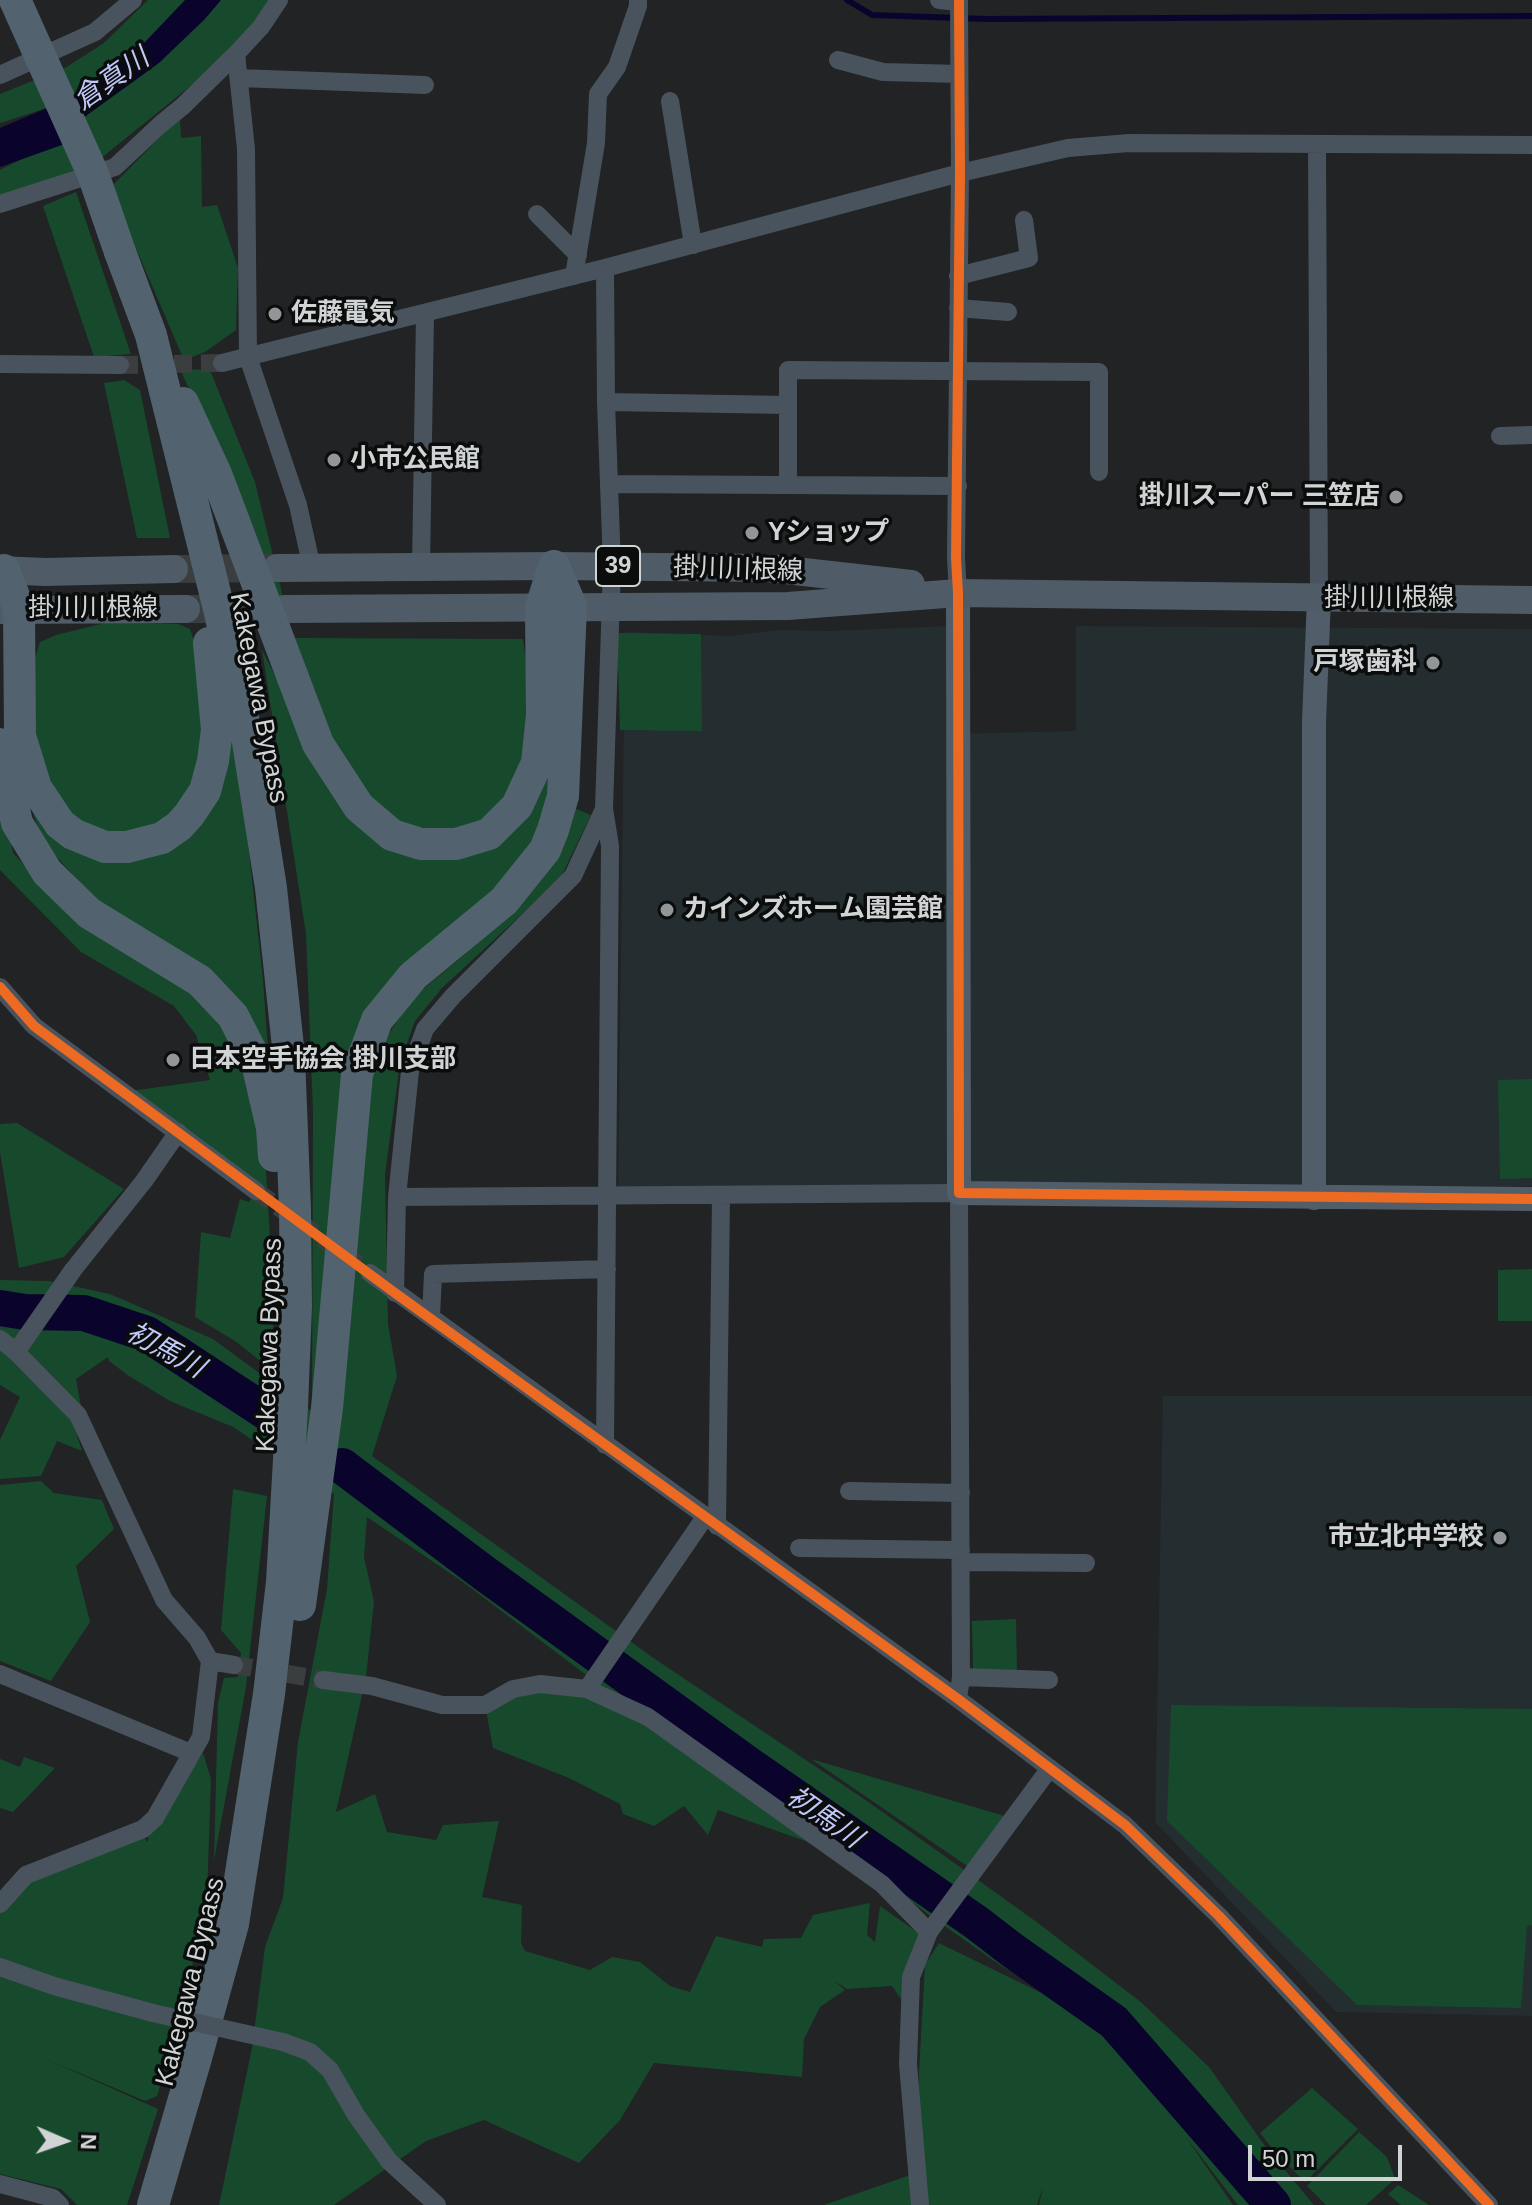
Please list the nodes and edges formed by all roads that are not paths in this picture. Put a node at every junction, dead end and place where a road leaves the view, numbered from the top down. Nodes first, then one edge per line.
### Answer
1 (15, 0) edge
2 (133, 0) edge
3 (279, 0) edge
4 (638, 0) edge
5 (939, 0) edge
6 (959, 1) edge
7 (236, 54) junction
8 (838, 60) dead end
9 (959, 74) junction
10 (0, 75) edge
11 (239, 78) junction
12 (425, 85) dead end
13 (670, 101) dead end
14 (1317, 144) junction
15 (1532, 145) edge
16 (960, 173) junction
17 (0, 204) edge
18 (537, 214) dead end
19 (1024, 220) dead end
20 (693, 245) junction
21 (578, 255) junction
22 (605, 268) junction
23 (574, 276) junction
24 (958, 276) junction
25 (958, 308) junction
26 (1008, 312) dead end
27 (425, 313) junction
28 (151, 335) junction
29 (248, 357) junction
30 (222, 363) tunnel mouth
31 (0, 364) edge
32 (120, 365) tunnel mouth
33 (957, 372) junction
34 (606, 402) junction
35 (788, 405) junction
36 (1532, 435) edge
37 (1500, 436) dead end
38 (1099, 472) dead end
39 (609, 484) junction
40 (788, 484) junction
41 (958, 486) junction
42 (554, 566) junction
43 (612, 566) junction
44 (421, 567) junction
45 (277, 568) tunnel mouth
46 (312, 568) junction
47 (174, 569) tunnel mouth
48 (1, 574) edge
49 (958, 593) junction
50 (1319, 598) junction
51 (1532, 600) edge
52 (556, 606) junction
53 (610, 607) junction
54 (186, 609) tunnel mouth
55 (285, 609) tunnel mouth
56 (9, 610) edge
57 (0, 744) edge
58 (604, 809) junction
59 (0, 987) edge
60 (178, 1132) junction
61 (256, 1191) tunnel mouth
62 (959, 1193) junction
63 (721, 1195) junction
64 (609, 1196) junction
65 (397, 1197) junction
66 (1314, 1198) junction
67 (1532, 1199) edge
68 (607, 1269) junction
69 (370, 1273) tunnel mouth
70 (395, 1293) junction
71 (431, 1317) junction
72 (0, 1339) edge
73 (21, 1346) junction
74 (292, 1407) junction
75 (605, 1445) junction
76 (849, 1491) dead end
77 (961, 1493) junction
78 (711, 1521) junction
79 (799, 1548) dead end
80 (961, 1556) junction
81 (1086, 1563) dead end
82 (210, 1661) junction
83 (234, 1665) tunnel mouth
84 (0, 1674) edge
85 (961, 1677) junction
86 (323, 1680) tunnel mouth
87 (1049, 1680) dead end
88 (590, 1683) junction
89 (958, 1699) junction
90 (191, 1753) junction
91 (1050, 1768) junction
92 (0, 1904) edge
93 (233, 1924) junction
94 (932, 1928) junction
95 (0, 1967) edge
96 (0, 2184) edge
97 (60, 2205) edge
98 (153, 2205) edge
99 (437, 2205) edge
100 (920, 2205) edge
101 (1489, 2205) edge

1 - 28 highway, Kakegawa Bypass, bridge
2 - 10 street
3 - 7 street
4 - 21 street
5 - 6 street
6 - 9 street
7 - 11 street
7 - 17 street
8 - 9 street
9 - 16 street
11 - 12 street
11 - 29 street
13 - 20 street
14 - 15 street
14 - 16 street
14 - 50 street
16 - 20 street
16 - 24 street
18 - 21 street
19 - 24 street
20 - 22 street
21 - 23 street
22 - 23 street
22 - 34 street
23 - 27 street
24 - 25 street
25 - 26 street
25 - 33 street
27 - 29 street
27 - 44 street
28 - 52 highway
28 - 56 highway
28 - 74 highway, Kakegawa Bypass
29 - 30 street
29 - 46 street
31 - 32 street
33 - 35 street
33 - 38 street
33 - 41 street
34 - 35 street
34 - 39 street
35 - 40 street
36 - 37 street
39 - 40 street
39 - 43 street
40 - 41 street
41 - 49 street
42 - 43 main road, 掛川川根線 / 39
42 - 44 main road, 掛川川根線 / 39
42 - 52 highway
43 - 49 main road, 掛川川根線 / 39
43 - 53 street
44 - 46 main road, 掛川川根線 / 39
45 - 46 main road, 掛川川根線 / 39
47 - 48 main road, 掛川川根線
48 - 56 highway
49 - 50 main road, 掛川川根線 / 39
49 - 53 main road, 掛川川根線 / 39
49 - 62 street
50 - 51 main road, 掛川川根線 / 39
50 - 66 street
52 - 53 main road, 掛川川根線 / 39
52 - 55 main road, 掛川川根線 / 39
52 - 93 highway
53 - 58 street
54 - 56 main road, 掛川川根線
57 - 74 highway
58 - 64 street
58 - 65 street
59 - 60 street
60 - 61 street
60 - 73 street
62 - 63 street
62 - 66 street
62 - 77 street
63 - 64 street
63 - 78 street
64 - 65 street
64 - 68 street
65 - 70 street
66 - 67 street
68 - 71 street
68 - 75 street
69 - 70 street
70 - 71 street
71 - 75 street
72 - 73 street
73 - 82 street
74 - 93 highway, Kakegawa Bypass
75 - 78 street
76 - 77 street
77 - 80 street
78 - 88 street
78 - 89 street
79 - 80 street
80 - 81 street
80 - 85 street
82 - 83 street
82 - 90 street
84 - 90 street
85 - 87 street
85 - 89 street
86 - 88 street
88 - 94 street
89 - 91 street
90 - 92 street
91 - 94 street
91 - 101 street
93 - 98 highway, Kakegawa Bypass
94 - 100 street
95 - 99 street, bridge
96 - 97 street

